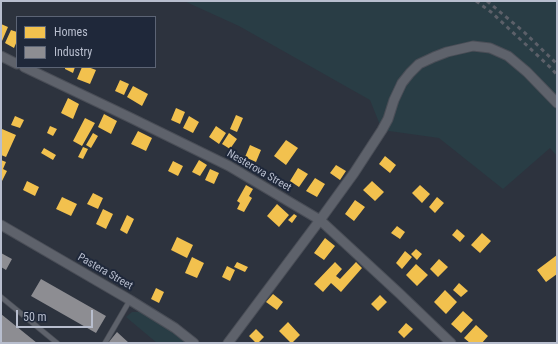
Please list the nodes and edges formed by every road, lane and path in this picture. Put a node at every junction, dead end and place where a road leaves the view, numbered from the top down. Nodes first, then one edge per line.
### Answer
1 (1, 56) edge
2 (16, 64) edge
3 (26, 68) edge
4 (557, 103) edge
5 (320, 220) junction
6 (1, 225) edge
7 (1, 297) edge
8 (130, 300) junction
9 (57, 343) edge
10 (105, 343) edge
11 (194, 343) edge
12 (228, 343) edge
13 (451, 343) edge

1 - 2 street
3 - 5 street, Nesterova Street
4 - 5 street
5 - 12 street
5 - 13 street, Nesterova Street
6 - 8 street, Pastera Street
7 - 9 lane
8 - 10 lane
8 - 11 street, Pastera Street

